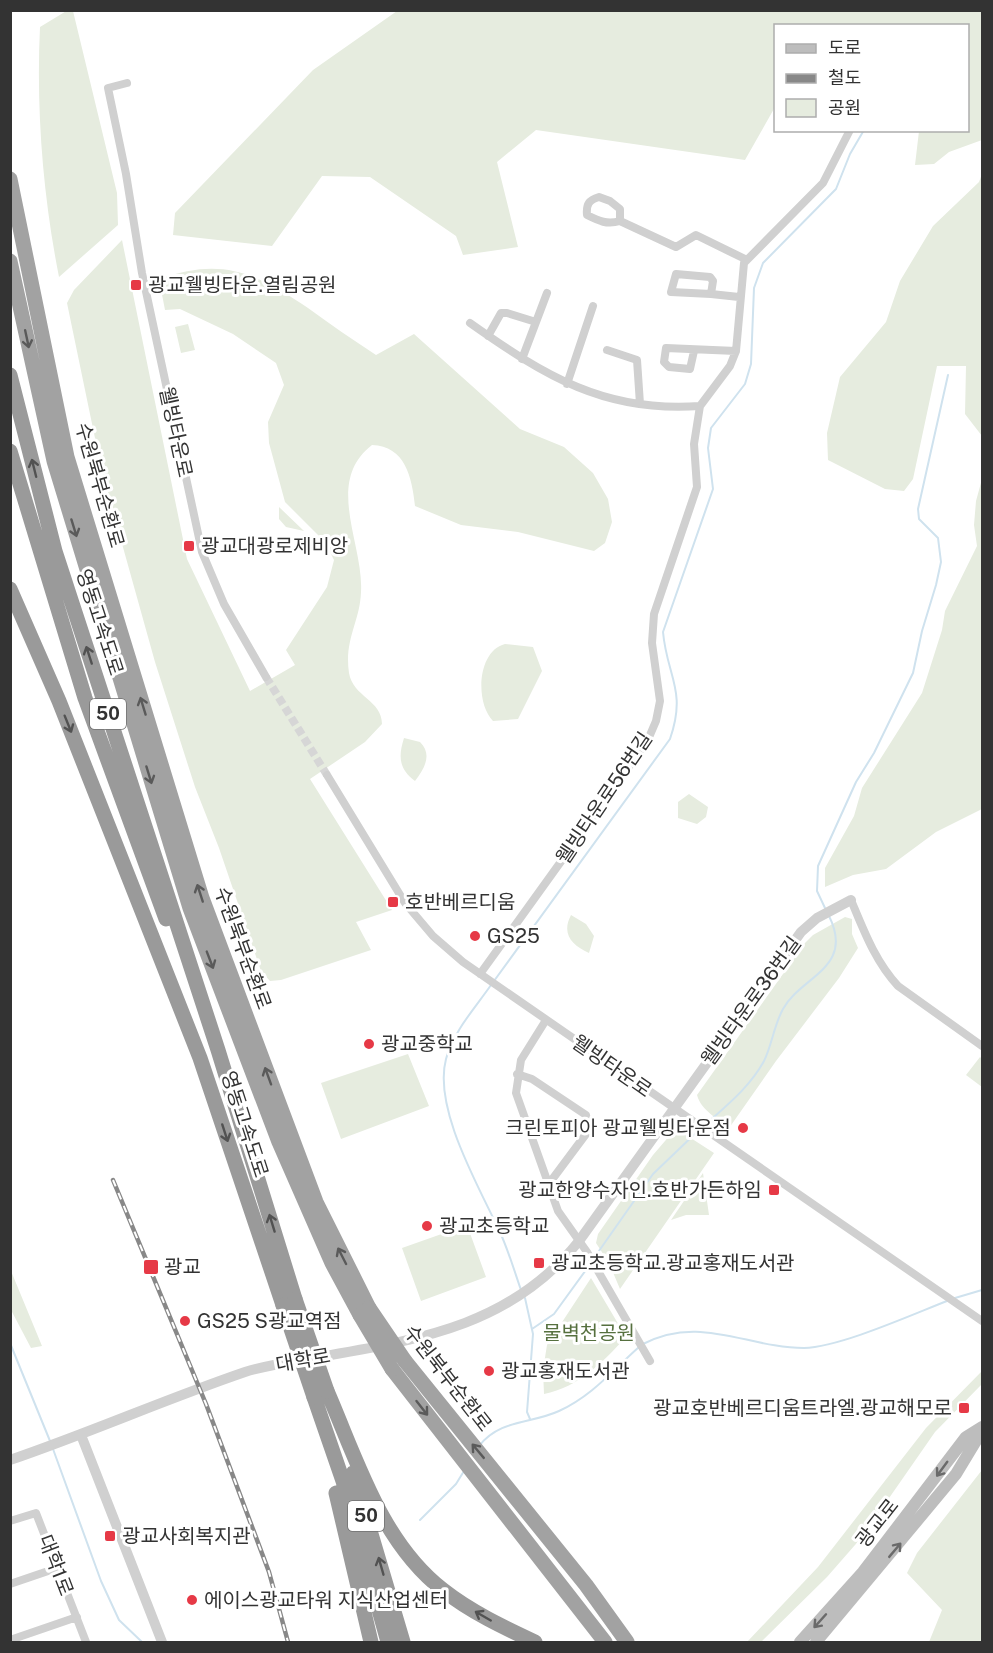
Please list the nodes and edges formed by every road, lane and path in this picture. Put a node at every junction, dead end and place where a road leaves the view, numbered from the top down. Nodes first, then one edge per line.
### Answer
1 (127, 83) dead end
2 (849, 132) edge
3 (10, 179) edge
4 (620, 221) dead end
5 (747, 260) junction
6 (10, 261) edge
7 (547, 292) dead end
8 (711, 294) junction
9 (739, 297) junction
10 (593, 306) dead end
11 (536, 322) junction
12 (470, 323) dead end
13 (488, 336) junction
14 (607, 350) dead end
15 (694, 351) dead end
16 (736, 351) junction
17 (522, 359) junction
18 (10, 375) edge
19 (567, 384) junction
20 (640, 404) junction
21 (700, 406) junction
22 (10, 451) edge
23 (10, 589) edge
24 (10, 594) edge
25 (28, 631) junction
26 (266, 677) tunnel mouth
27 (327, 775) tunnel mouth
28 (851, 900) joint
29 (480, 974) junction
30 (546, 1020) junction
31 (982, 1046) edge
32 (218, 1050) junction
33 (517, 1074) junction
34 (673, 1108) junction
35 (548, 1185) junction
36 (579, 1241) junction
37 (289, 1302) junction
38 (364, 1311) junction
39 (982, 1321) edge
40 (650, 1361) dead end
41 (399, 1365) junction
42 (320, 1394) junction
43 (982, 1429) edge
44 (81, 1435) junction
45 (10, 1460) edge
46 (497, 1474) junction
47 (489, 1490) junction
48 (10, 1521) edge
49 (57, 1568) junction
50 (10, 1584) edge
51 (77, 1617) junction
52 (10, 1640) edge
53 (161, 1640) edge
54 (86, 1642) edge
55 (370, 1642) edge
56 (388, 1642) edge
57 (403, 1642) edge
58 (535, 1642) edge
59 (593, 1642) edge
60 (605, 1642) edge
61 (627, 1642) edge
62 (639, 1642) edge
63 (800, 1642) edge
64 (816, 1642) edge

1 - 26 street, 웰빙타운로
2 - 5 street
38 -> 3 highway, 수원북부순환로
4 - 5 street
5 - 9 street, 웰빙타운로56번길
6 -> 38 highway, 수원북부순환로
7 - 11 street
8 - 8 street
8 - 9 street
9 - 16 street, 웰빙타운로56번길
10 - 19 street
11 - 13 street
11 - 17 street
12 - 13 street
13 - 17 street
14 - 20 street
15 - 16 street
16 - 21 street, 웰빙타운로56번길
17 - 19 street
32 -> 18 highway, 영동고속도로 / 50
19 - 20 street
20 - 21 street
21 - 29 street, 웰빙타운로56번길
22 - 32 highway, 영동고속도로 / 50
23 - 25 highway, 영동고속도로 / 50
24 - 25 highway, 영동고속도로 / 50
25 -> 37 highway, 영동고속도로 / 50
27 - 29 street, 웰빙타운로
28 - 31 street, 웰빙타운로36번길
28 - 34 street, 웰빙타운로36번길
29 - 30 street, 웰빙타운로
30 - 33 street
30 - 34 street, 웰빙타운로
37 -> 32 highway, 영동고속도로 / 50
33 - 35 street
33 - 35 street
34 - 36 street, 대학로
34 - 39 street, 웰빙타운로
35 - 36 street
36 - 40 street
36 - 44 street, 대학로
37 - 42 highway, 영동고속도로 / 50, bridge
38 - 41 highway, 수원북부순환로, bridge
46 -> 41 highway, 수원북부순환로
41 -> 47 highway, 수원북부순환로
42 - 55 highway
42 - 56 highway, 영동고속도로 / 50
57 -> 42 highway, 영동고속도로 / 50
58 -> 42 highway
43 -> 63 main road, 광교로
64 -> 43 main road, 광교로
44 - 45 street, 대학로
44 - 53 street
46 - 61 highway, 수원북부순환로
46 - 62 highway
47 - 59 highway
47 - 60 highway, 수원북부순환로
48 - 49 street, 대학1로
49 - 50 street
49 - 51 street, 대학1로
51 - 52 street
51 - 54 street, 대학1로

